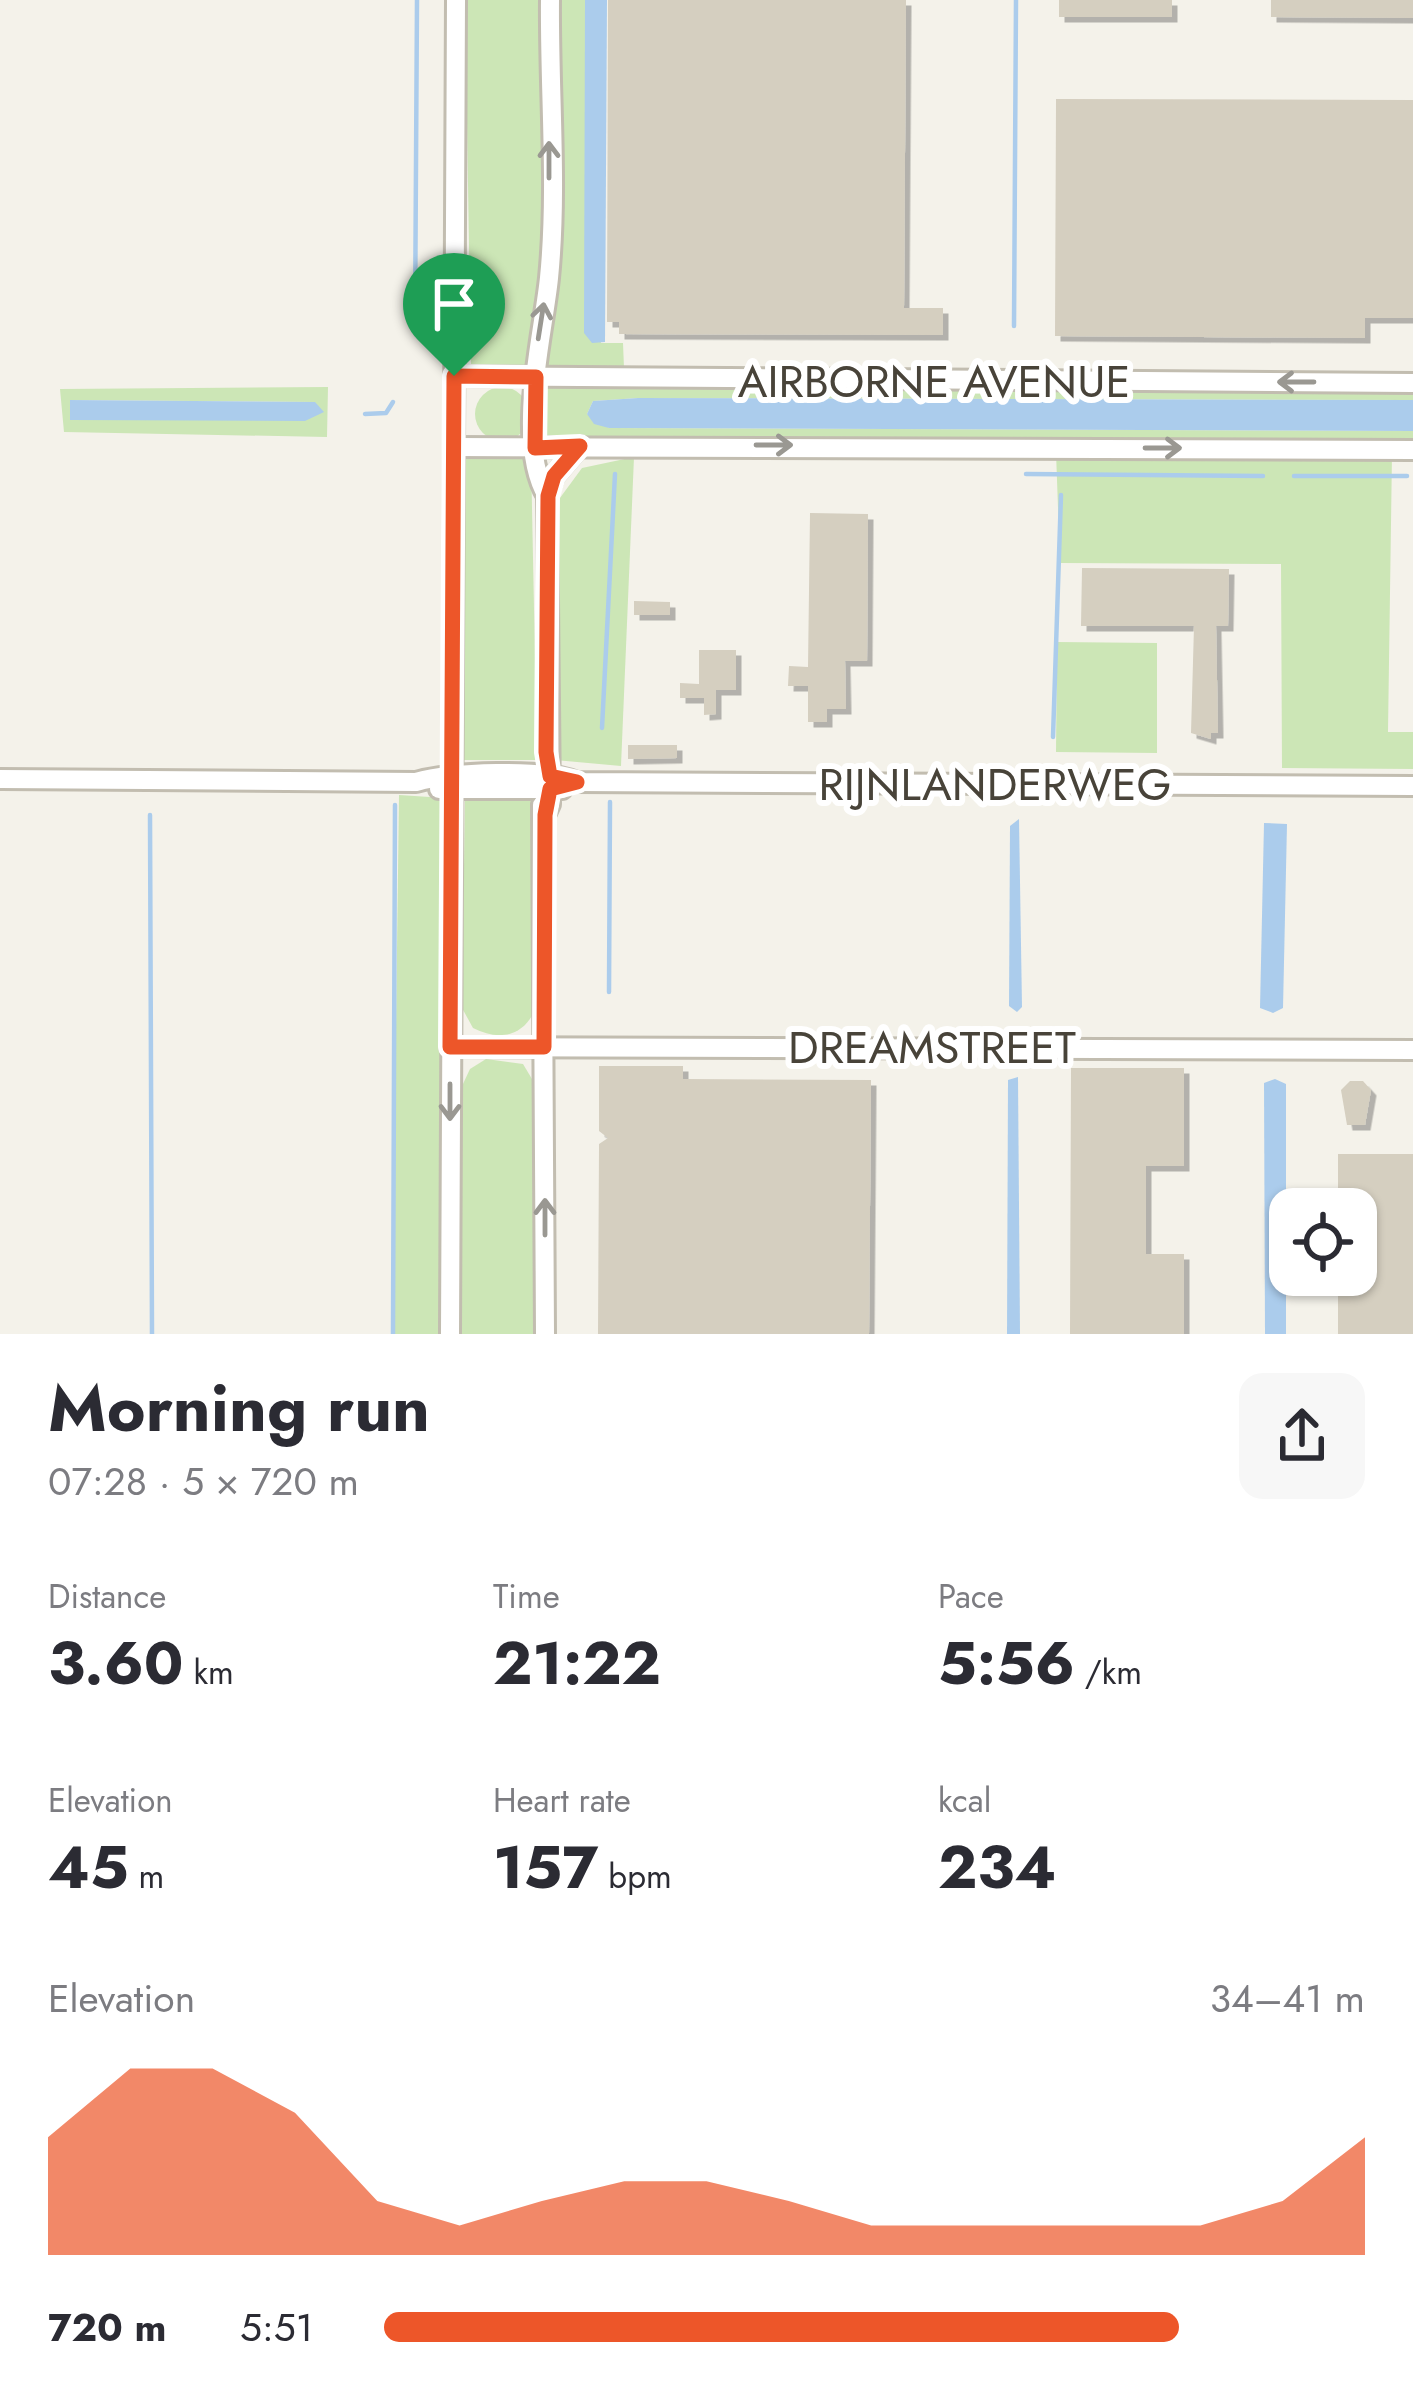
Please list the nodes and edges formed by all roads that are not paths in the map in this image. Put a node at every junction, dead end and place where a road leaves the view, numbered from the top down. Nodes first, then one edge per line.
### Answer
1 (456, 0) edge
2 (550, 0) edge
3 (454, 376) junction
4 (536, 377) junction
5 (1413, 383) edge
6 (580, 446) junction
7 (454, 447) junction
8 (535, 448) junction
9 (1413, 450) edge
10 (548, 496) junction
11 (0, 779) edge
12 (454, 782) junction
13 (546, 782) junction
14 (1413, 786) edge
15 (450, 1047) junction
16 (544, 1047) junction
17 (1413, 1050) edge
18 (450, 1334) edge
19 (545, 1334) edge

1 - 3 street
4 -> 2 street
3 - 4 street, AIRBORNE AVENUE
3 - 7 street
5 -> 4 street, AIRBORNE AVENUE
4 - 8 street
6 - 8 street, AIRBORNE AVENUE
6 -> 9 street, AIRBORNE AVENUE
6 - 10 street
7 - 8 street, AIRBORNE AVENUE
7 - 12 street
8 - 10 street
10 - 13 street
11 - 12 street, RIJNLANDERWEG
12 - 13 street, RIJNLANDERWEG
12 - 15 street
13 - 14 street, RIJNLANDERWEG
13 - 16 street
15 - 16 street, DREAMSTREET
15 -> 18 street
16 - 17 street, DREAMSTREET
19 -> 16 street

